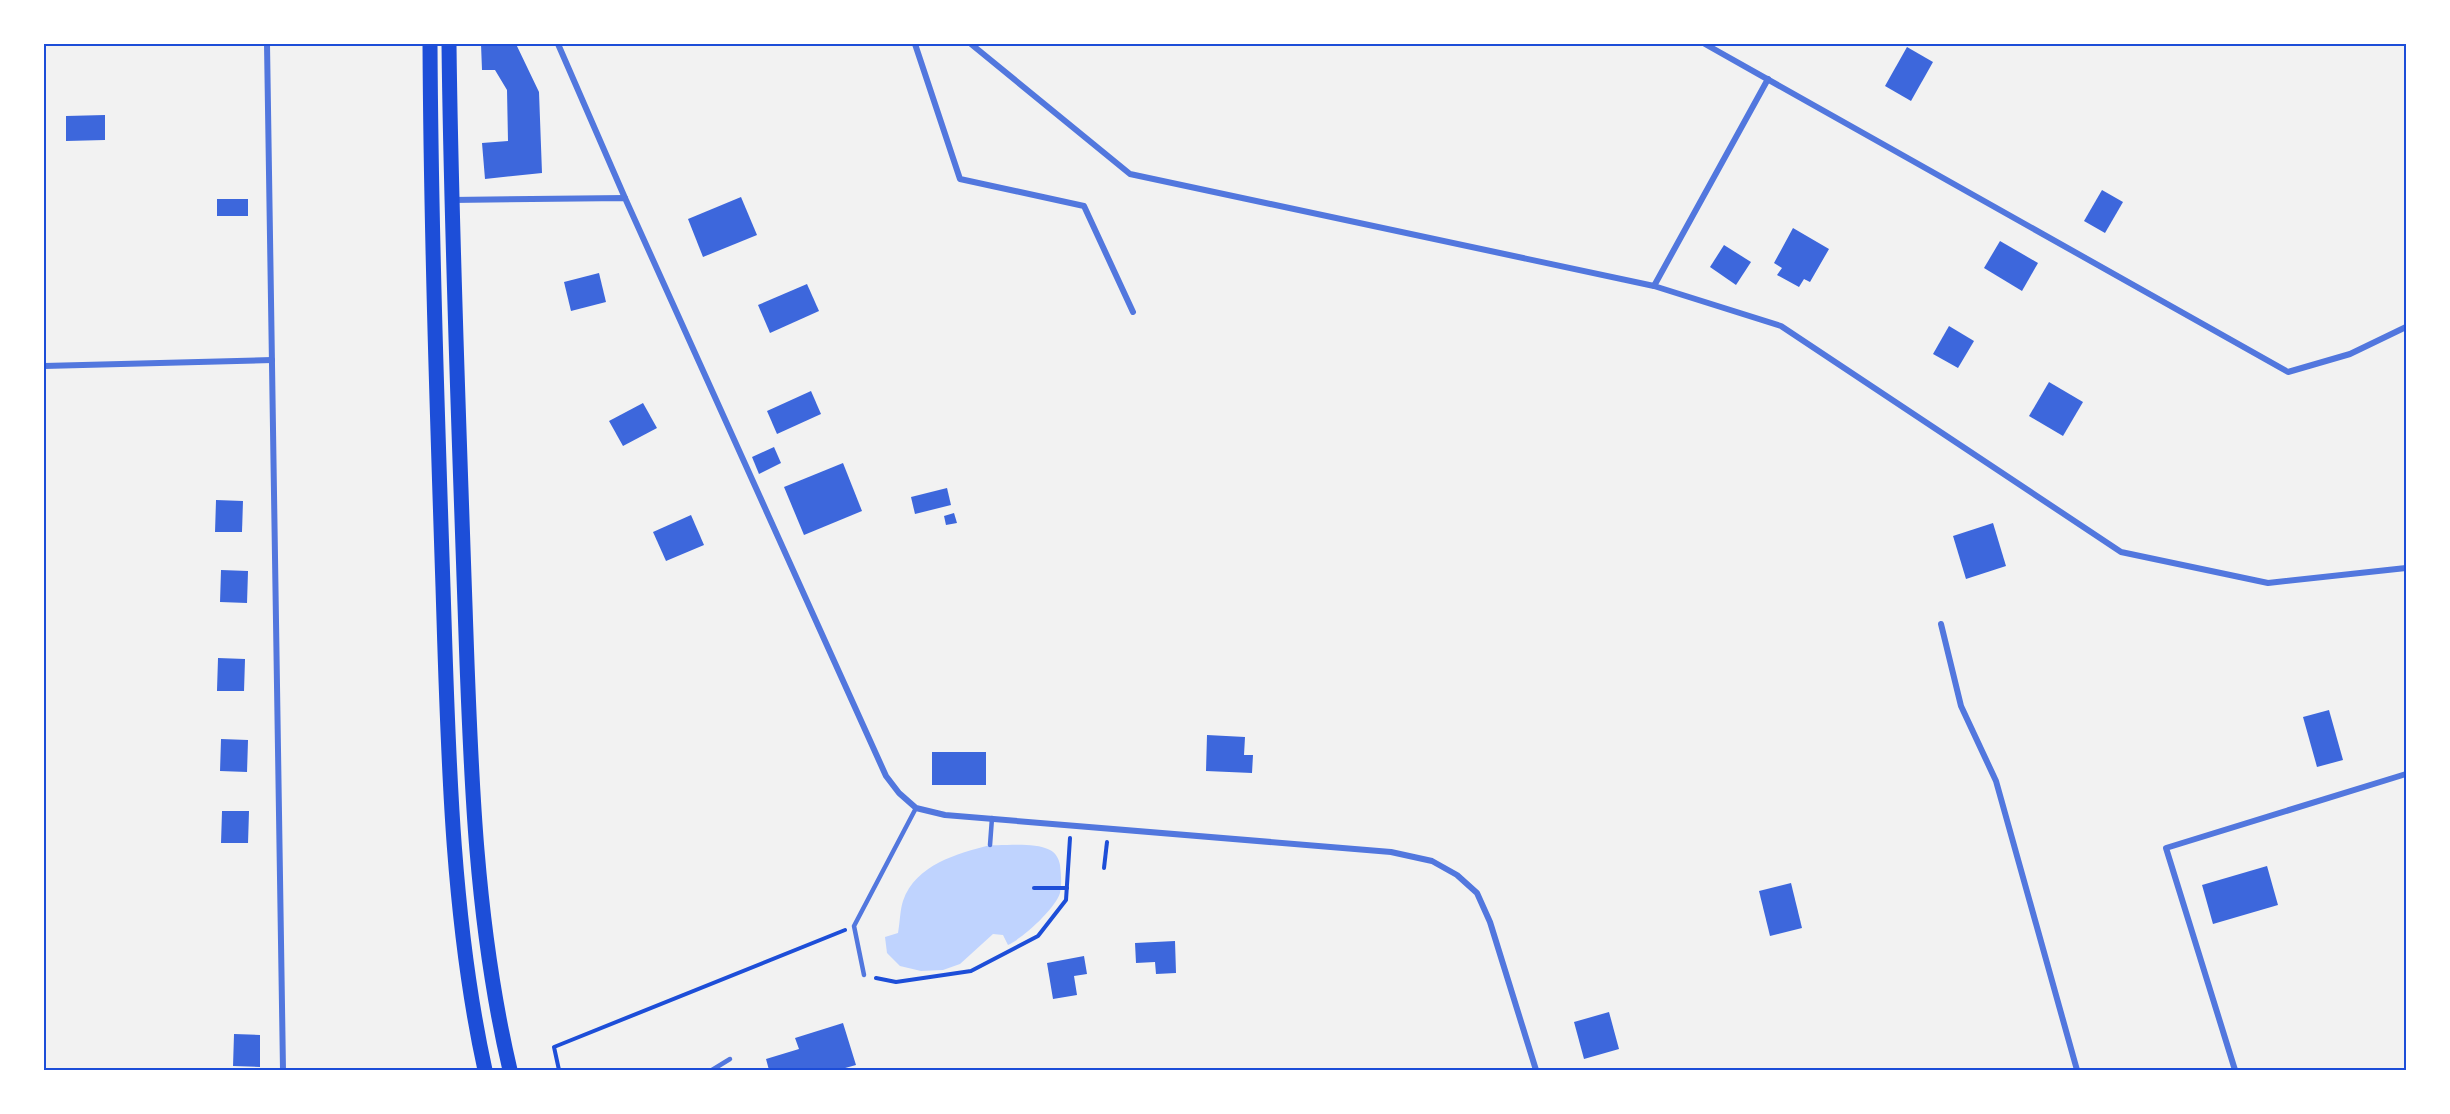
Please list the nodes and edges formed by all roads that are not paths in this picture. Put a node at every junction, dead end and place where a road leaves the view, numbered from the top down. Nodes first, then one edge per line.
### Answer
1 (267, 44) edge
2 (430, 44) edge
3 (449, 44) edge
4 (558, 44) edge
5 (915, 44) edge
6 (971, 44) edge
7 (1705, 44) edge
8 (1768, 79) junction
9 (625, 198) junction
10 (451, 200) junction
11 (1654, 286) junction
12 (1132, 312) dead end
13 (2406, 327) edge
14 (272, 360) junction
15 (44, 366) edge
16 (2406, 568) edge
17 (1941, 624) dead end
18 (2406, 774) edge
19 (916, 808) junction
20 (992, 818) junction
21 (990, 845) dead end
22 (864, 975) road end
23 (730, 1059) dead end
24 (283, 1071) edge
25 (485, 1071) edge
26 (510, 1071) edge
27 (712, 1071) edge
28 (1536, 1071) edge
29 (2077, 1071) edge
30 (2235, 1071) edge

1 - 14 street
2 - 25 main road
3 - 10 main road
4 - 9 street
5 - 12 street
6 - 11 street
7 - 8 street
8 - 11 street
8 - 13 street
9 - 10 street
9 - 19 street
10 - 26 main road
11 - 16 street
14 - 15 street
14 - 24 street
17 - 29 street
18 - 30 street
19 - 20 street
19 - 22 lane
20 - 21 lane
20 - 28 street
23 - 27 lane

